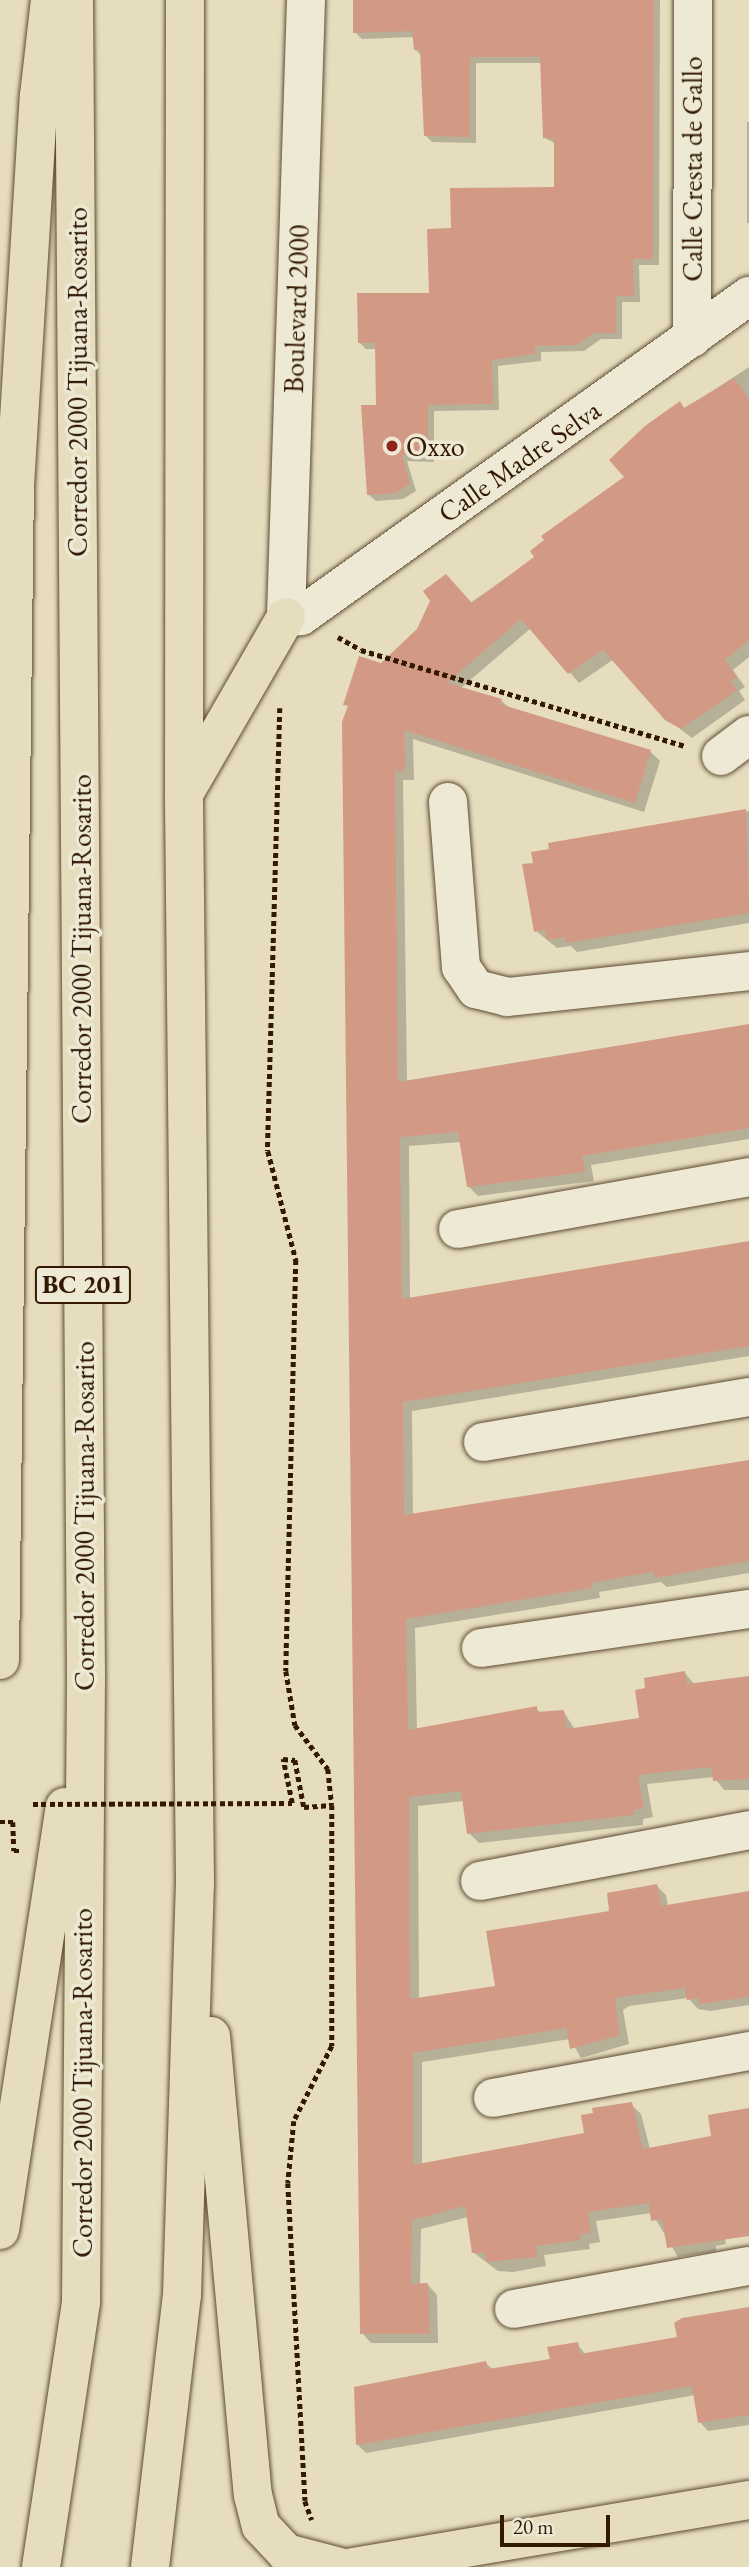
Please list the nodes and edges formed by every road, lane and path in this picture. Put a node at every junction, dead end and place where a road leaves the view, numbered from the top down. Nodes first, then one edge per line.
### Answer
1 (50, 0) edge
2 (74, 0) edge
3 (185, 0) edge
4 (306, 0) edge
5 (693, 0) edge
6 (749, 296) edge
7 (692, 338) junction
8 (8, 483) edge
9 (304, 626) junction
10 (337, 637) junction
11 (281, 699) dead end
12 (735, 746) edge
13 (184, 794) junction
14 (448, 802) dead end
15 (749, 971) edge
16 (3, 980) edge
17 (749, 1177) edge
18 (458, 1229) dead end
19 (749, 1397) edge
20 (483, 1442) dead end
21 (749, 1609) edge
22 (481, 1648) dead end
23 (0, 1660) edge
24 (86, 1677) junction
25 (33, 1804) dead end
26 (332, 1805) junction
27 (0, 1822) edge
28 (13, 1822) dead end
29 (749, 1829) edge
30 (192, 1835) junction
31 (480, 1881) dead end
32 (749, 2051) edge
33 (493, 2098) dead end
34 (0, 2230) edge
35 (749, 2266) edge
36 (514, 2309) dead end
37 (749, 2500) edge
38 (642, 2519) junction
39 (749, 2528) edge
40 (317, 2533) dead end
41 (41, 2567) edge
42 (150, 2567) edge
43 (340, 2567) edge
44 (353, 2567) edge

1 - 8 main road
2 - 24 main road, Corredor 2000 Tijuana-Rosarito / BC 201
3 - 13 main road
4 - 9 street, Boulevard 2000
5 - 7 street, Calle Cresta de Gallo
6 - 7 street, Calle Madre Selva
7 - 9 street, Calle Madre Selva
8 - 16 main road
9 - 10 path
9 - 10 path
9 - 13 main road
10 - 12 path
11 - 26 path
13 - 30 main road
14 - 15 street
16 - 23 main road
17 - 18 street
19 - 20 street
21 - 22 street
24 - 34 main road
24 - 41 main road, Corredor 2000 Tijuana-Rosarito / BC 201
25 - 26 path, bridge
26 - 40 path
27 - 28 path
29 - 31 street
30 - 42 main road
30 - 43 main road
32 - 33 street
35 - 36 street
37 - 38 main road
38 - 39 main road
38 - 44 main road

